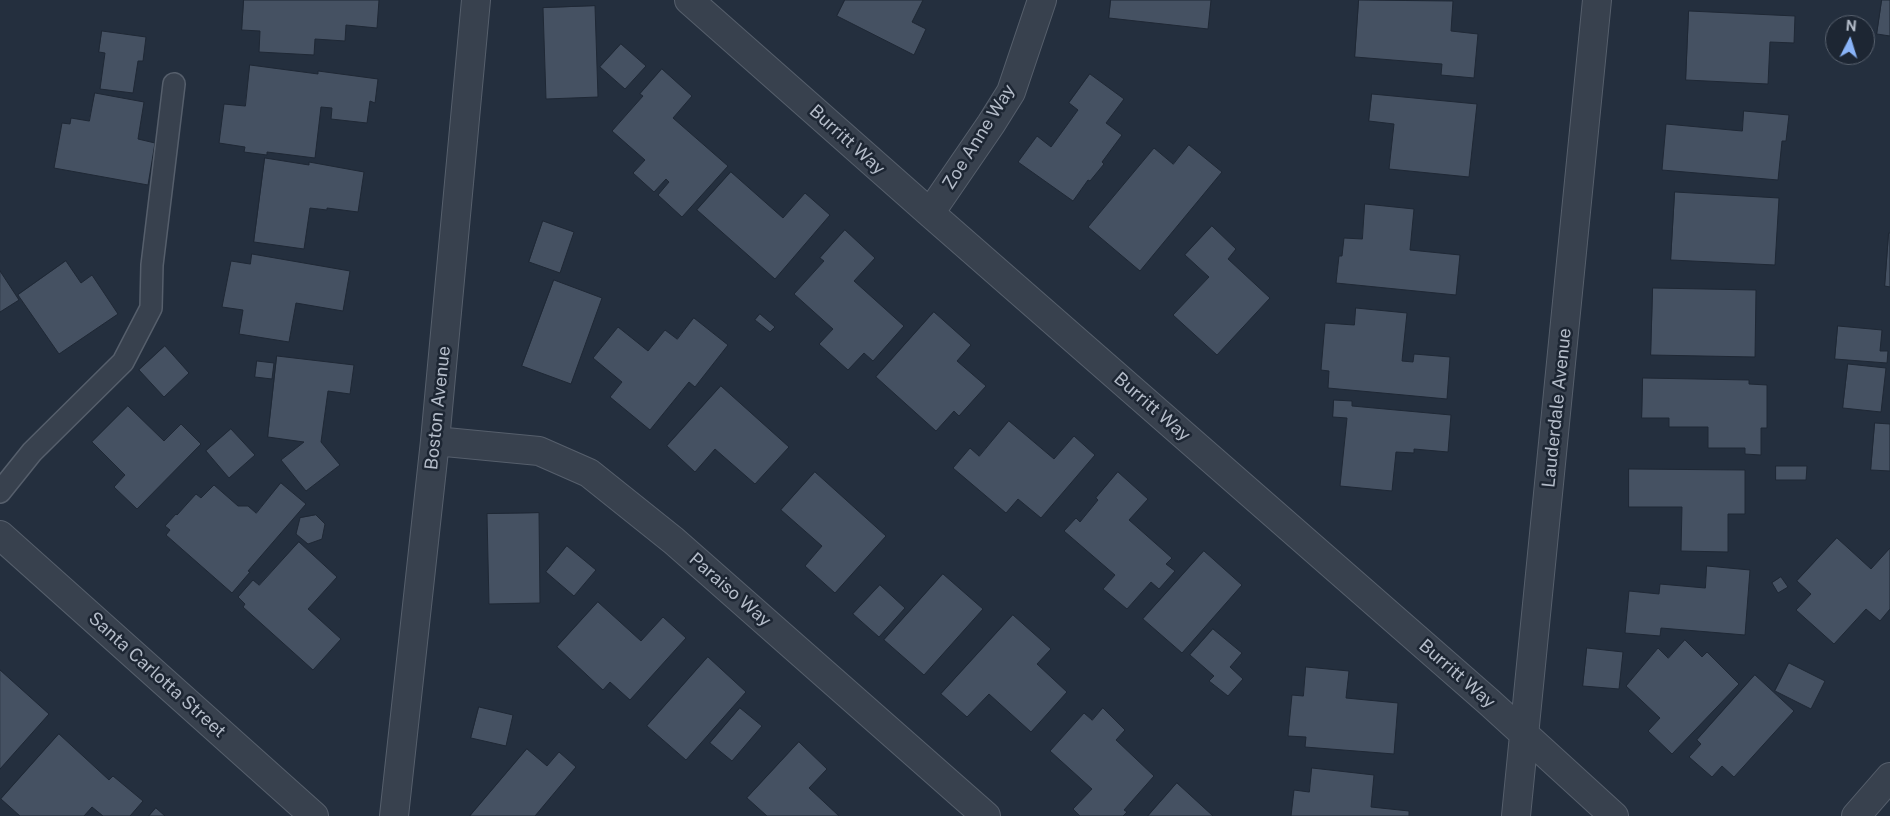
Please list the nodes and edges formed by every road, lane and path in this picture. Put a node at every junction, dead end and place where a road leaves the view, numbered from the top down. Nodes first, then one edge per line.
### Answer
1 (476, 0) edge
2 (689, 0) edge
3 (1042, 0) edge
4 (1597, 0) edge
5 (174, 84) dead end
6 (930, 214) junction
7 (435, 441) junction
8 (0, 492) edge
9 (0, 535) edge
10 (1525, 734) junction
11 (1890, 777) edge
12 (314, 816) edge
13 (394, 816) edge
14 (986, 816) edge
15 (1516, 816) edge
16 (1614, 816) edge
17 (1856, 816) edge

1 - 7 street, Boston Avenue
2 - 6 street, Burritt Way
3 - 6 street, Zoe Anne Way
4 - 10 street, Lauderdale Avenue
5 - 8 lane
6 - 10 street, Burritt Way
7 - 13 street, Boston Avenue
7 - 14 street, Paraiso Way
9 - 12 street, Santa Carlotta Street
10 - 15 street, Lauderdale Avenue
10 - 16 street, Burritt Way
11 - 17 street

